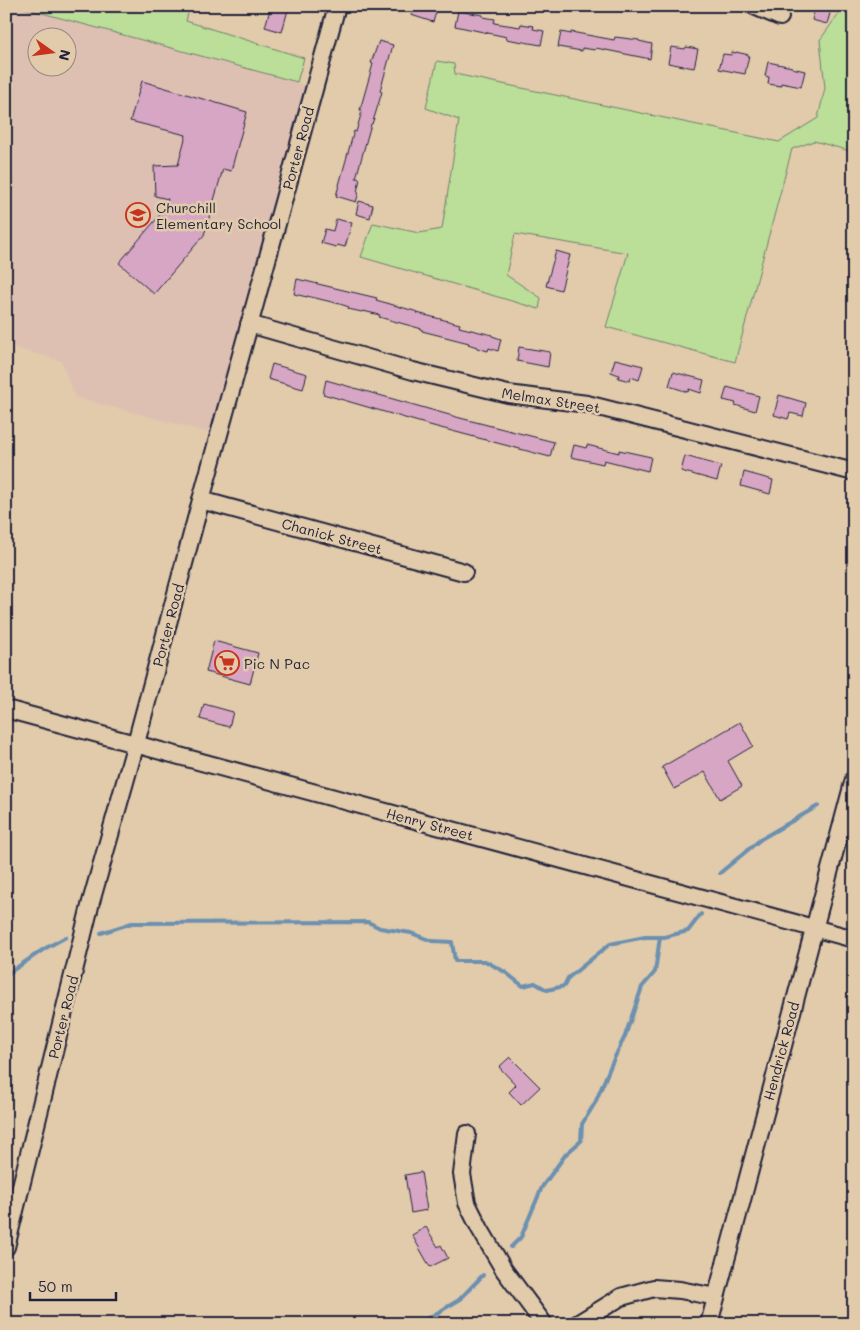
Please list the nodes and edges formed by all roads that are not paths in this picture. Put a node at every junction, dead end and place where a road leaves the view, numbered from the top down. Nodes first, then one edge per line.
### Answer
1 (337, 6) edge
2 (754, 6) edge
3 (780, 17) dead end
4 (249, 324) junction
5 (854, 472) edge
6 (201, 500) junction
7 (464, 572) dead end
8 (6, 709) edge
9 (136, 743) junction
10 (854, 779) edge
11 (814, 928) junction
12 (854, 939) edge
13 (468, 1134) dead end
14 (6, 1246) edge
15 (716, 1297) junction
16 (544, 1324) edge
17 (577, 1324) edge
18 (709, 1324) edge

1 - 4 street, Porter Road
2 - 3 street
4 - 5 street, Melmax Street
4 - 6 street, Porter Road
6 - 7 street, Chanick Street
6 - 9 street, Porter Road
8 - 9 street, Henry Street
9 - 11 street, Henry Street
9 - 14 street, Porter Road
10 - 11 street, Hendrick Road
11 - 12 street, Henry Street
11 - 15 street, Hendrick Road
13 - 16 street
15 - 17 street
15 - 18 street, Hendrick Road

